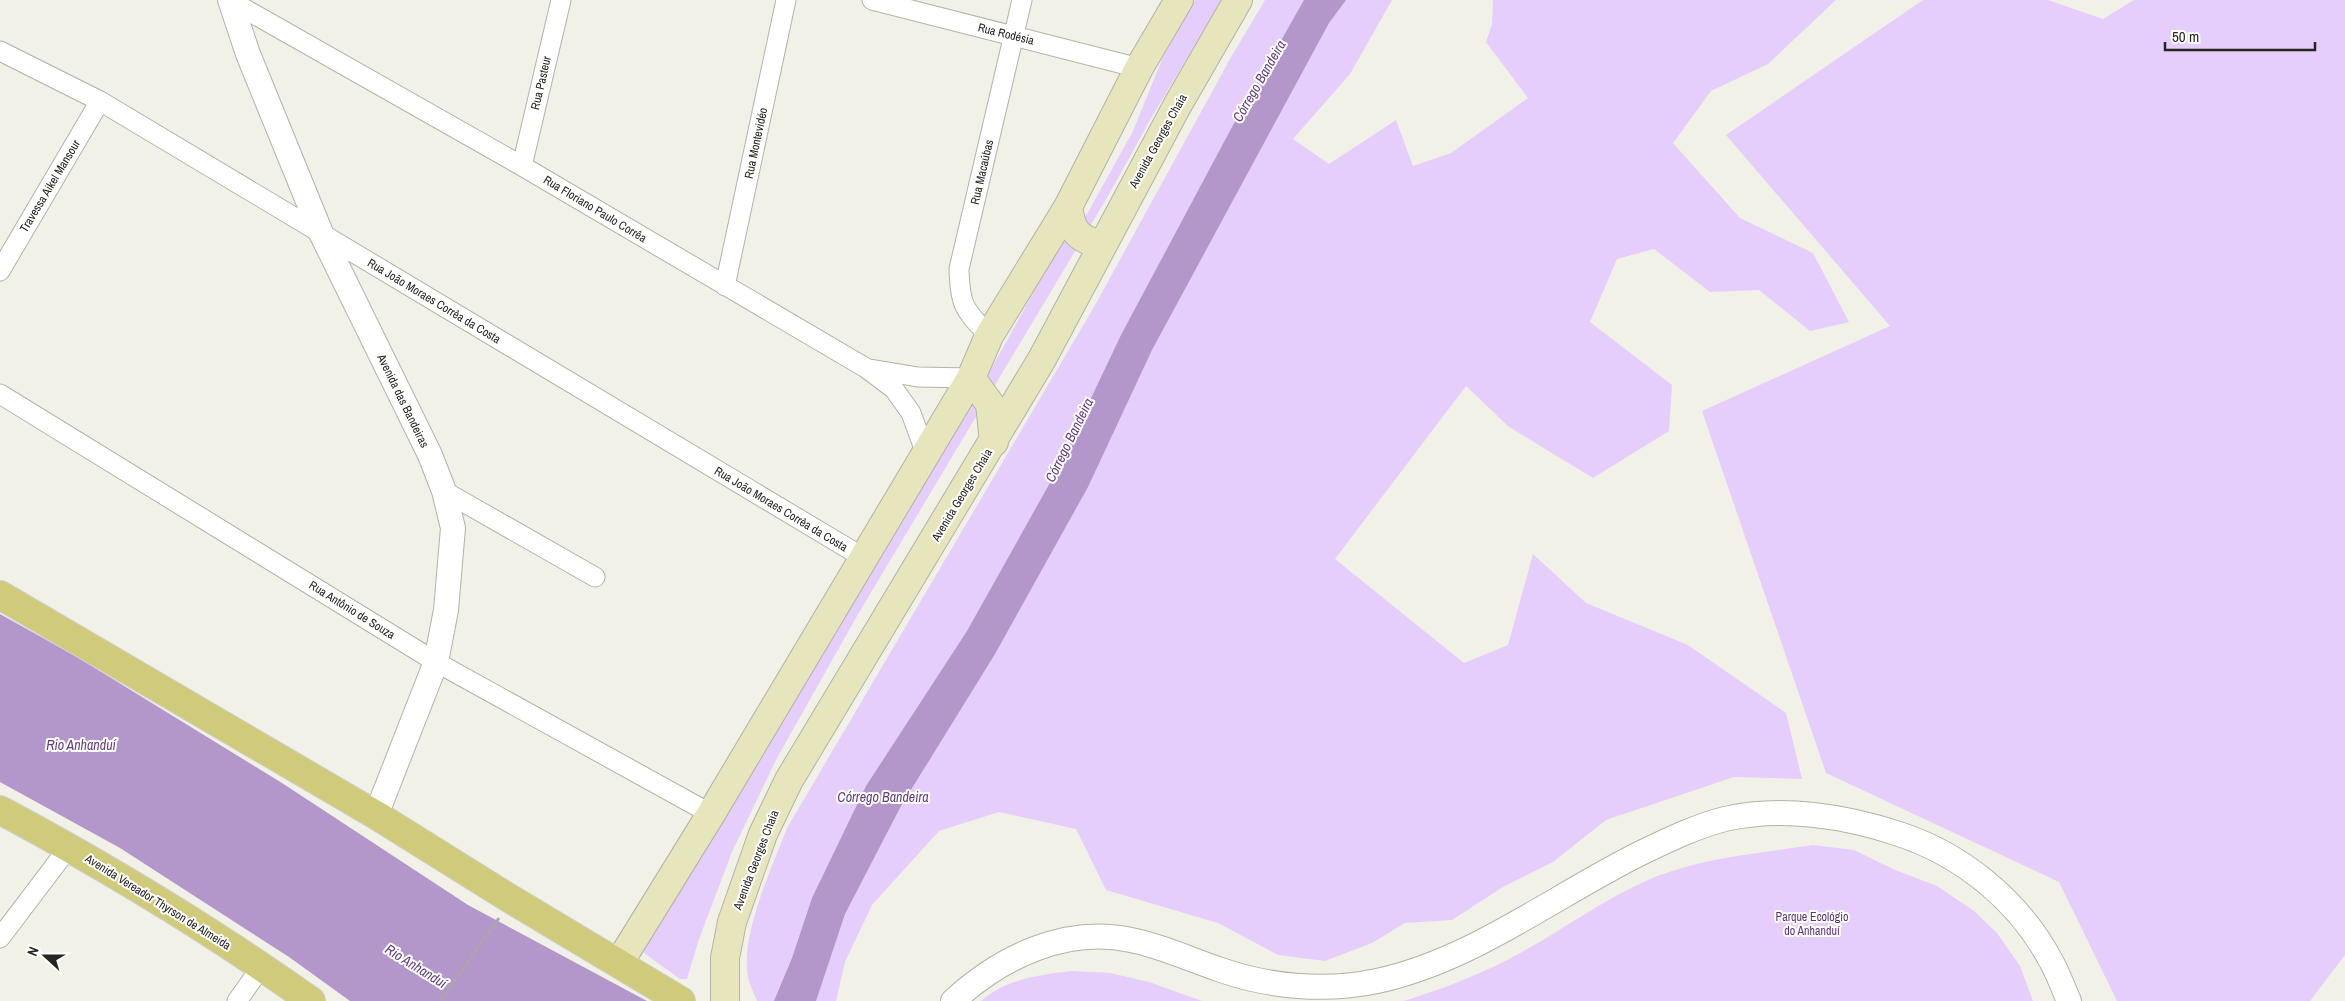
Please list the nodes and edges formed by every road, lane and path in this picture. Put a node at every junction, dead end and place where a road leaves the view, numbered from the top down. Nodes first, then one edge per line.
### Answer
1 (230, 0) edge
2 (561, 0) edge
3 (786, 0) edge
4 (872, 0) edge
5 (1022, 0) edge
6 (1179, 0) edge
7 (1238, 0) edge
8 (1015, 36) junction
9 (0, 51) edge
10 (1140, 68) junction
11 (100, 101) junction
12 (522, 166) junction
13 (1068, 207) junction
14 (320, 233) junction
15 (1102, 245) junction
16 (0, 271) edge
17 (725, 286) junction
18 (989, 336) junction
19 (866, 368) junction
20 (970, 378) junction
21 (0, 394) edge
22 (994, 442) junction
23 (926, 454) junction
24 (444, 491) junction
25 (864, 558) junction
26 (595, 577) dead end
27 (0, 595) edge
28 (436, 662) junction
29 (0, 810) edge
30 (711, 814) junction
31 (376, 815) junction
32 (68, 847) junction
33 (501, 914) dead end
34 (0, 938) edge
35 (619, 963) junction
36 (262, 966) junction
37 (237, 1001) edge
38 (311, 1001) edge
39 (440, 1001) edge
40 (681, 1001) edge
41 (725, 1001) edge
42 (953, 1001) edge
43 (2069, 1001) edge

1 - 12 street, Rua Floriano Paulo Corrêa
1 - 14 street, Avenida das Bandeiras
2 - 12 street, Rua Pasteur
3 - 17 street, Rua Montevidéo
4 - 8 street, Rua Rodésia
5 - 8 street, Rua Macaúbas
6 - 10 main road
7 - 15 main road, Avenida Georges Chaia
8 - 10 street, Rua Rodésia
8 - 18 street, Rua Macaúbas
9 - 11 street, Rua João Moraes Corrêa da Costa
10 - 13 main road
11 - 14 street, Rua João Moraes Corrêa da Costa
11 - 16 street, Travessa Aikel Mansour
12 - 17 street, Rua Floriano Paulo Corrêa
13 - 15 main road
13 - 18 main road
14 - 24 street, Avenida das Bandeiras
14 - 25 street, Rua João Moraes Corrêa da Costa
15 - 22 main road, Avenida Georges Chaia
17 - 19 street, Rua Floriano Paulo Corrêa
18 - 20 main road
19 - 20 street
19 - 23 street, Rua Floriano Paulo Corrêa
20 - 22 main road
20 - 23 main road
21 - 28 street, Rua Antônio de Souza
22 - 41 main road, Avenida Georges Chaia
23 - 25 main road
24 - 26 street
24 - 28 street, Avenida das Bandeiras
25 - 30 main road
27 - 31 main road
28 - 30 street, Rua Antônio de Souza
28 - 31 street, Avenida das Bandeiras
29 - 32 main road, Avenida Vereador Thyrson de Almeida
30 - 35 main road
31 - 35 main road
32 - 34 street
32 - 36 main road, Avenida Vereador Thyrson de Almeida
33 - 39 path
35 - 40 main road
36 - 37 street
36 - 38 main road, Avenida Vereador Thyrson de Almeida
42 - 43 street

